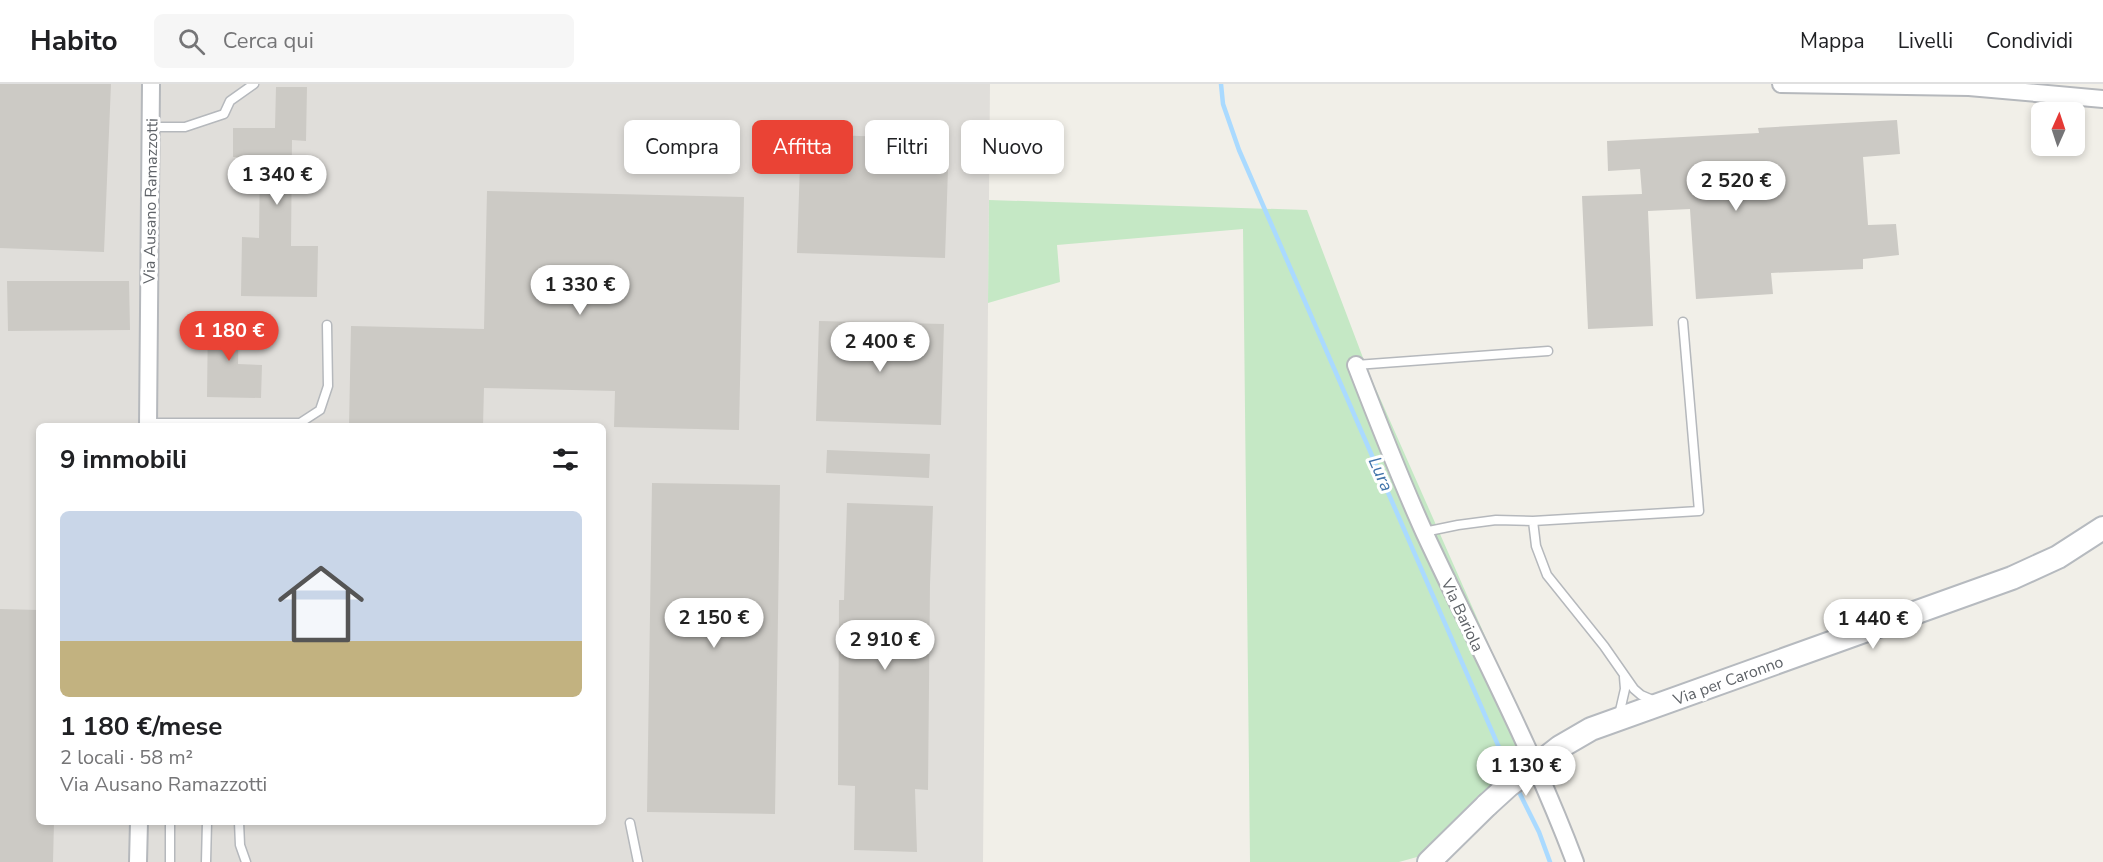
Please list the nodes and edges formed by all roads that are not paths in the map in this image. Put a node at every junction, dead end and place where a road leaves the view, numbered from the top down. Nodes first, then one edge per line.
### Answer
1 (151, 84) edge
2 (254, 84) edge
3 (1781, 84) edge
4 (2103, 99) edge
5 (150, 128) junction
6 (1683, 322) dead end
7 (327, 325) dead end
8 (1548, 351) dead end
9 (1356, 365) joint
10 (148, 423) edge
11 (303, 423) edge
12 (1533, 521) junction
13 (2103, 528) edge
14 (1424, 532) junction
15 (1623, 674) junction
16 (1663, 703) junction
17 (1618, 720) junction
18 (1471, 822) junction
19 (630, 823) dead end
20 (139, 825) edge
21 (170, 825) edge
22 (207, 825) edge
23 (239, 825) edge
24 (138, 862) edge
25 (170, 862) edge
26 (206, 862) edge
27 (246, 862) edge
28 (638, 862) edge
29 (1429, 862) edge
30 (1450, 862) edge
31 (1575, 862) edge

1 - 5 street, Via Ausano Ramazzotti
2 - 5 lane
3 - 4 street
5 - 10 street, Via Ausano Ramazzotti
6 - 12 lane
7 - 11 lane
8 - 9 lane
9 - 14 street, Via Bariola
12 - 14 lane
12 - 15 lane
13 - 16 main road, Via per Caronno
14 - 31 street, Via Bariola
15 - 16 lane
15 - 17 lane
16 - 17 main road, Via per Caronno
17 - 18 main road, Via per Caronno, bridge
18 - 29 main road
18 - 30 main road
19 - 28 lane
20 - 24 street
21 - 25 lane
22 - 26 lane
23 - 27 lane

